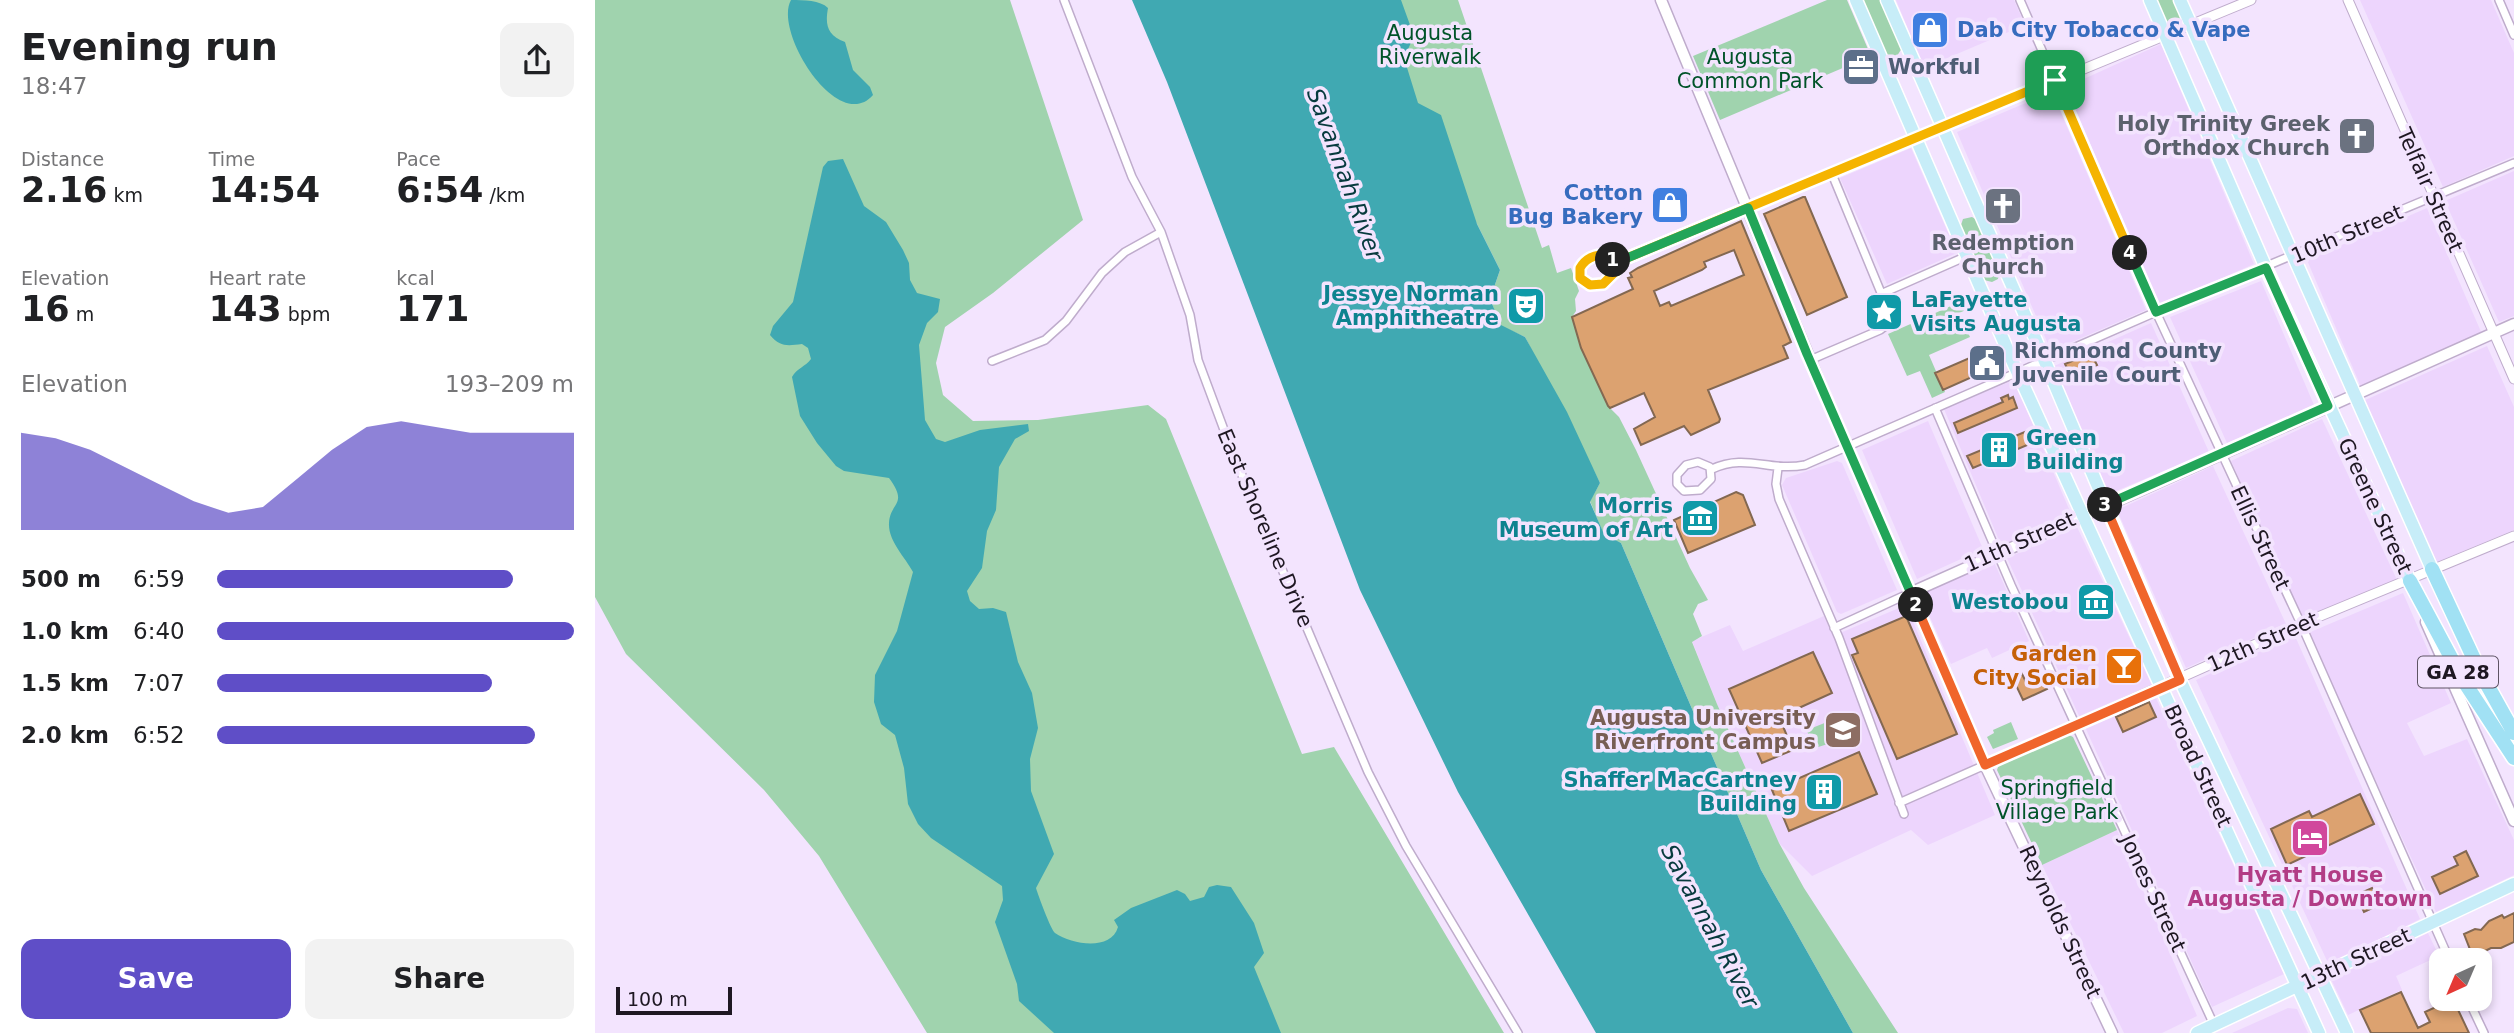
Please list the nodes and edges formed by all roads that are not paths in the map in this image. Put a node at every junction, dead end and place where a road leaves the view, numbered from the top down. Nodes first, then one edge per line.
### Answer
1 (1064, 0) edge
2 (1661, 0) edge
3 (1856, 0) edge
4 (1887, 0) edge
5 (2020, 0) edge
6 (2150, 0) edge
7 (2180, 0) edge
8 (2251, 0) edge
9 (2348, 0) edge
10 (2498, 0) edge
11 (2190, 24) junction
12 (2165, 35) junction
13 (2514, 35) edge
14 (2055, 80) junction
15 (1942, 128) junction
16 (1916, 139) junction
17 (2514, 163) edge
18 (1832, 174) junction
19 (2433, 197) junction
20 (1748, 208) junction
21 (1161, 232) junction
22 (1967, 256) junction
23 (2293, 257) junction
24 (1615, 263) junction
25 (2266, 268) junction
26 (1883, 293) junction
27 (2156, 312) junction
28 (2514, 324) edge
29 (2494, 333) junction
30 (1810, 360) junction
31 (992, 361) dead end
32 (2044, 362) junction
33 (2018, 372) junction
34 (2514, 379) edge
35 (2354, 395) junction
36 (2328, 406) junction
37 (1935, 408) junction
38 (1846, 446) junction
39 (2220, 454) junction
40 (1778, 468) junction
41 (1712, 469) junction
42 (2104, 505) junction
43 (2083, 514) junction
44 (2514, 536) edge
45 (1997, 553) junction
46 (2432, 569) junction
47 (2410, 581) junction
48 (1910, 593) junction
49 (2301, 624) junction
50 (1834, 628) junction
51 (2180, 680) junction
52 (2162, 687) junction
53 (2075, 724) junction
54 (2514, 733) edge
55 (2514, 758) edge
56 (1985, 765) junction
57 (1899, 803) junction
58 (2241, 811) junction
59 (1904, 814) dead end
60 (2223, 820) junction
61 (2514, 821) edge
62 (2514, 884) edge
63 (2432, 923) junction
64 (2444, 948) edge
65 (2320, 976) junction
66 (2297, 986) junction
67 (2474, 1012) edge
68 (2216, 1029) edge
69 (1518, 1033) edge
70 (2112, 1033) edge
71 (2197, 1033) edge
72 (2319, 1033) edge
73 (2347, 1033) edge
74 (2484, 1033) edge

1 - 21 street, East Shoreline Drive
2 - 20 main road, Reynolds Street
3 - 16 main road, Broad Street
4 - 15 main road, Broad Street
5 - 14 street, Ellis Street
6 - 12 main road, Greene Street / GA 28
7 - 11 main road, Greene Street / GA 28
8 - 11 street
9 - 19 street, Telfair Street
10 - 13 street
11 - 12 street
11 - 23 main road, Greene Street / GA 28
12 - 14 street
12 - 25 main road, Greene Street / GA 28
14 - 15 street
14 - 27 street, Ellis Street
15 - 16 street
15 - 32 main road, Broad Street
16 - 18 street
16 - 22 main road, Broad Street
17 - 19 street, 10th Street
18 - 20 street
18 - 26 street
19 - 23 street, 10th Street
19 - 29 street, Telfair Street
20 - 24 street
20 - 30 main road, Reynolds Street
21 - 31 street
21 - 69 street, East Shoreline Drive
22 - 26 street
22 - 33 main road, Broad Street
23 - 25 street, 10th Street
23 - 35 main road, Greene Street / GA 28
24 - 24 street
25 - 27 street, 10th Street
25 - 36 main road, Greene Street / GA 28
26 - 30 street
27 - 32 street, 10th Street
27 - 39 street, Ellis Street
28 - 29 main road, 11th Street
29 - 34 street, Telfair Street
29 - 35 main road, 11th Street
30 - 38 main road, Reynolds Street
32 - 33 street, 10th Street
32 - 42 main road, Broad Street
33 - 37 street, 10th Street
33 - 43 main road, Broad Street
35 - 36 main road, 11th Street
35 - 46 main road, Greene Street / GA 28
36 - 39 main road, 11th Street
36 - 47 main road, Greene Street / GA 28
37 - 38 street, 10th Street
37 - 45 street, Jones Street
38 - 40 street, 10th Street
38 - 48 main road, Reynolds Street
39 - 42 main road, 11th Street
39 - 49 street, Ellis Street
40 - 41 street, 10th Street
40 - 50 street
41 - 41 street, 10th Street
42 - 43 main road, 11th Street
42 - 51 main road, Broad Street
43 - 45 main road, 11th Street
43 - 52 main road, Broad Street
44 - 46 street, 12th Street
45 - 48 main road, 11th Street
45 - 53 street, Jones Street
46 - 47 street, 12th Street
46 - 54 highway, GA 28
47 - 49 street, 12th Street
47 - 55 highway, GA 28
47 - 61 main road, Greene Street
48 - 50 street, 11th Street
48 - 56 main road, Reynolds Street
49 - 51 street, 12th Street
49 - 63 street, Ellis Street
50 - 57 street
51 - 52 street, 12th Street
51 - 58 main road, Broad Street
52 - 53 street, 12th Street
52 - 60 main road, Broad Street
53 - 56 street, 12th Street
53 - 68 street, Jones Street
56 - 57 street, 12th Street
56 - 70 main road, Reynolds Street
57 - 59 street
58 - 60 main road
58 - 65 main road, Broad Street
60 - 66 main road, Broad Street
62 - 63 main road, 13th Street
63 - 64 street, Ellis Street
63 - 65 main road, 13th Street
65 - 66 main road, 13th Street
65 - 73 main road, Broad Street
66 - 68 main road, 13th Street
66 - 72 main road, Broad Street
67 - 74 street
68 - 71 main road, 13th Street

